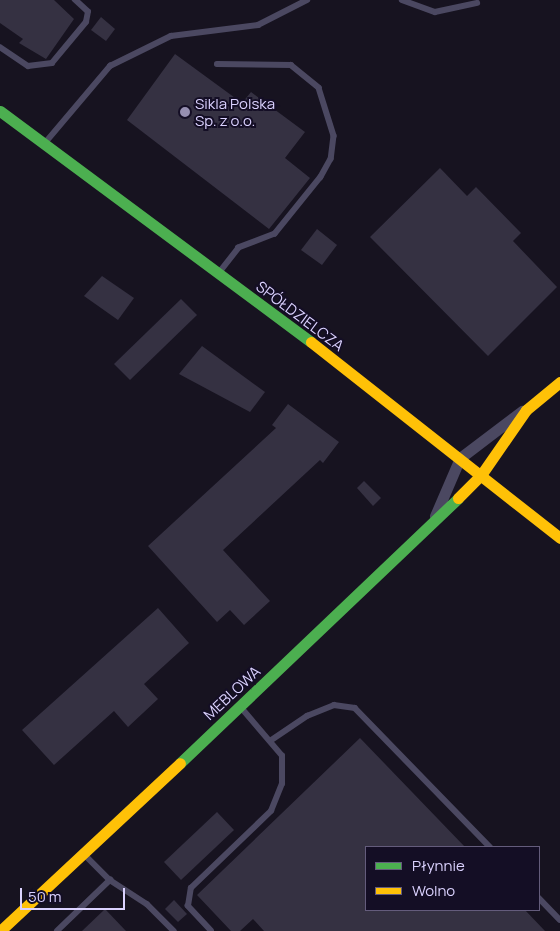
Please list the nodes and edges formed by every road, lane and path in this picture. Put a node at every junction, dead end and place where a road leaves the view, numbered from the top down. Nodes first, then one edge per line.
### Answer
1 (75, 0) edge
2 (307, 0) edge
3 (402, 0) edge
4 (477, 3) dead end
5 (0, 47) edge
6 (217, 64) dead end
7 (0, 111) edge
8 (44, 144) junction
9 (219, 274) junction
10 (560, 382) edge
11 (526, 410) junction
12 (460, 458) junction
13 (481, 475) junction
14 (435, 516) junction
15 (560, 538) edge
16 (240, 706) junction
17 (270, 741) junction
18 (489, 846) edge
19 (83, 853) junction
20 (110, 880) junction
21 (540, 899) edge
22 (560, 920) edge
23 (0, 931) edge
24 (57, 931) edge
25 (174, 931) edge
26 (211, 931) edge

1 - 5 lane
2 - 8 lane
3 - 4 lane
6 - 9 lane
7 - 8 street, SPÓŁDZIELCZA
8 - 9 street, SPÓŁDZIELCZA
9 - 12 street, SPÓŁDZIELCZA
10 - 11 street
11 - 12 street
11 - 13 street
12 - 13 street, SPÓŁDZIELCZA
12 - 14 street
13 - 14 street, MEBLOWA
13 - 15 street, SPÓŁDZIELCZA
14 - 16 street, MEBLOWA
16 - 17 lane
16 - 19 street, MEBLOWA
17 - 18 lane
17 - 26 lane
19 - 20 lane
19 - 23 street, MEBLOWA
20 - 24 lane
20 - 25 lane
21 - 22 lane

